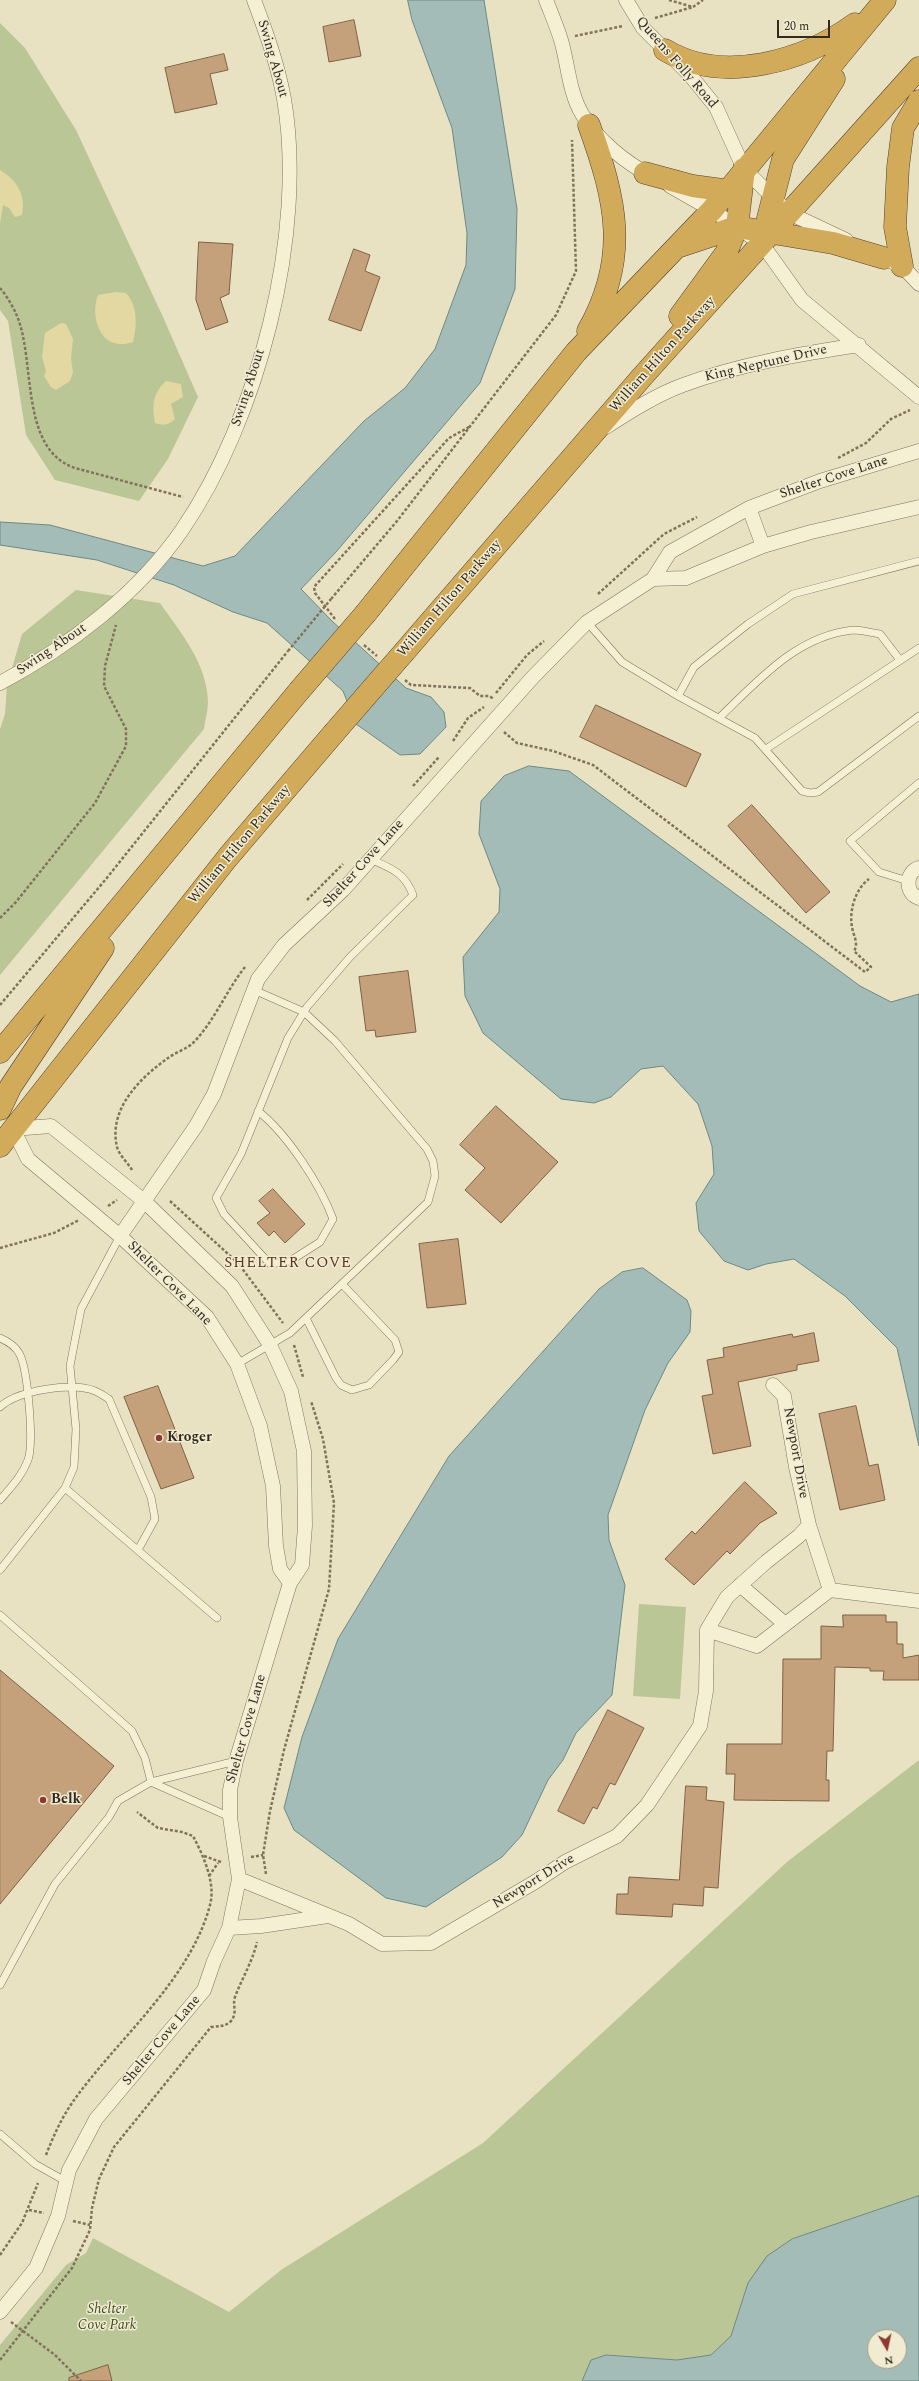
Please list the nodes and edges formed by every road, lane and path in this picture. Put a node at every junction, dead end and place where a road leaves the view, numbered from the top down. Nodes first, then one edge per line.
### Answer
1 (254, 0) edge
2 (546, 0) edge
3 (626, 0) edge
4 (669, 0) edge
5 (703, 0) edge
6 (884, 1) edge
7 (693, 7) junction
8 (638, 22) junction
9 (561, 39) junction
10 (665, 50) junction
11 (919, 68) edge
12 (919, 101) edge
13 (581, 130) junction
14 (744, 170) junction
15 (645, 173) junction
16 (822, 177) junction
17 (733, 192) junction
18 (773, 197) junction
19 (712, 210) junction
20 (789, 213) junction
21 (737, 227) junction
22 (766, 235) junction
23 (676, 247) junction
24 (893, 262) junction
25 (919, 284) edge
26 (0, 288) edge
27 (859, 345) junction
28 (576, 352) junction
29 (919, 397) edge
30 (471, 426) junction
31 (592, 436) junction
32 (919, 451) edge
33 (199, 502) junction
34 (919, 507) edge
35 (749, 508) junction
36 (763, 546) junction
37 (919, 561) edge
38 (653, 579) junction
39 (315, 593) dead end
40 (116, 604) junction
41 (587, 622) junction
42 (919, 648) edge
43 (900, 660) junction
44 (0, 683) edge
45 (412, 685) dead end
46 (678, 696) junction
47 (499, 714) junction
48 (919, 716) edge
49 (719, 718) junction
50 (766, 749) junction
51 (919, 783) edge
52 (164, 855) junction
53 (370, 859) junction
54 (919, 868) edge
55 (879, 872) junction
56 (908, 881) junction
57 (919, 898) edge
58 (0, 918) edge
59 (254, 990) junction
60 (0, 1005) edge
61 (304, 1012) junction
62 (0, 1052) edge
63 (0, 1109) edge
64 (258, 1111) junction
65 (4, 1130) edge
66 (144, 1201) junction
67 (120, 1236) junction
68 (342, 1284) junction
69 (306, 1318) junction
70 (0, 1338) edge
71 (270, 1345) junction
72 (237, 1364) junction
73 (773, 1385) dead end
74 (71, 1387) junction
75 (28, 1394) junction
76 (0, 1407) edge
77 (65, 1488) junction
78 (0, 1500) edge
79 (809, 1525) junction
80 (138, 1550) junction
81 (0, 1570) edge
82 (290, 1582) junction
83 (740, 1585) junction
84 (830, 1590) junction
85 (919, 1601) edge
86 (0, 1615) edge
87 (217, 1618) dead end
88 (785, 1624) junction
89 (707, 1630) junction
90 (236, 1761) junction
91 (151, 1782) junction
92 (137, 1812) dead end
93 (230, 1817) junction
94 (203, 1856) junction
95 (248, 1858) dead end
96 (209, 1876) junction
97 (266, 1876) dead end
98 (239, 1879) junction
99 (328, 1916) junction
100 (229, 1928) junction
101 (257, 1942) dead end
102 (0, 1985) edge
103 (0, 2134) edge
104 (46, 2155) dead end
105 (67, 2182) junction
106 (38, 2183) dead end
107 (29, 2210) junction
108 (48, 2214) dead end
109 (70, 2220) dead end
110 (90, 2225) junction
111 (0, 2255) edge
112 (5, 2316) edge
113 (23, 2332) junction
114 (0, 2360) edge
115 (81, 2381) edge

1 - 33 street, Swing About
2 - 9 street
3 - 8 street, Queens Folly Road
4 - 7 path
5 - 7 path
6 - 10 highway
6 - 14 highway
6 - 18 highway
7 - 8 path
8 - 9 path
8 - 10 street, Queens Folly Road
9 - 13 street
10 - 14 street, Queens Folly Road
11 - 16 highway, William Hilton Parkway
12 - 24 highway
13 - 15 street
13 - 28 highway
13 - 30 path
14 - 17 highway
14 - 18 street
15 - 17 highway
15 - 19 street
16 - 18 highway
16 - 20 highway, William Hilton Parkway
17 - 18 highway
17 - 19 highway
17 - 21 highway
18 - 20 street
18 - 22 highway
19 - 21 street
19 - 23 highway
20 - 22 highway, William Hilton Parkway
20 - 24 street
21 - 22 highway
21 - 23 highway
21 - 31 highway
22 - 24 highway
22 - 27 street, King Neptune Drive
22 - 31 highway, William Hilton Parkway
23 - 28 highway
24 - 25 street
26 - 33 path
27 - 29 street, King Neptune Drive
27 - 31 street, King Neptune Drive
28 - 52 highway, bridge
30 - 39 path
30 - 60 path, bridge
31 - 65 highway, William Hilton Parkway, bridge
32 - 35 street, Shelter Cove Lane
33 - 40 street, Swing About
34 - 36 street
35 - 36 street
35 - 38 street, Shelter Cove Lane
36 - 38 street
37 - 46 lane
38 - 41 street, Shelter Cove Lane
40 - 44 street, Swing About
40 - 58 path
41 - 46 lane
41 - 47 street, Shelter Cove Lane
42 - 43 lane
43 - 49 lane
43 - 50 lane
45 - 47 path
46 - 49 lane
47 - 53 street, Shelter Cove Lane
47 - 55 path
48 - 50 lane
49 - 50 lane
51 - 55 lane
52 - 62 highway
52 - 63 highway
53 - 59 street, Shelter Cove Lane
53 - 61 lane
54 - 56 street
55 - 56 lane
56 - 57 street
59 - 61 lane
59 - 66 street, Shelter Cove Lane
61 - 64 lane
61 - 68 lane
64 - 64 lane
65 - 66 street, Shelter Cove Lane
65 - 67 street, Shelter Cove Lane
66 - 67 street, Shelter Cove Lane
66 - 71 street, Shelter Cove Lane
67 - 72 street, Shelter Cove Lane
67 - 74 lane, Shelter Cove Lane
68 - 69 lane
68 - 69 lane
69 - 71 lane
70 - 75 lane
71 - 72 lane
71 - 82 street, Shelter Cove Lane
72 - 82 street, Shelter Cove Lane
73 - 79 street, Newport Drive
74 - 75 lane
74 - 77 lane, Shelter Cove Lane
74 - 80 lane
75 - 76 lane
75 - 78 lane
77 - 80 lane
77 - 81 lane, Shelter Cove Lane
79 - 83 street
79 - 84 street, Newport Drive
80 - 87 lane
82 - 90 street, Shelter Cove Lane
83 - 88 street
83 - 89 street
84 - 85 street
84 - 88 street
86 - 91 lane
88 - 89 street
89 - 99 street, Newport Drive
90 - 91 lane
90 - 93 street, Shelter Cove Lane
91 - 93 lane
91 - 102 lane
92 - 94 path
93 - 98 street, Shelter Cove Lane
94 - 96 path
94 - 96 path
95 - 97 path
96 - 104 path
98 - 99 street
98 - 100 street, Shelter Cove Lane
99 - 100 street, Newport Drive
100 - 105 street, Shelter Cove Lane
101 - 110 path
103 - 105 lane
105 - 112 street, Shelter Cove Lane
106 - 107 path
107 - 108 path
107 - 111 path
109 - 110 path
110 - 113 path
112 - 113 path
113 - 114 path
113 - 115 path

